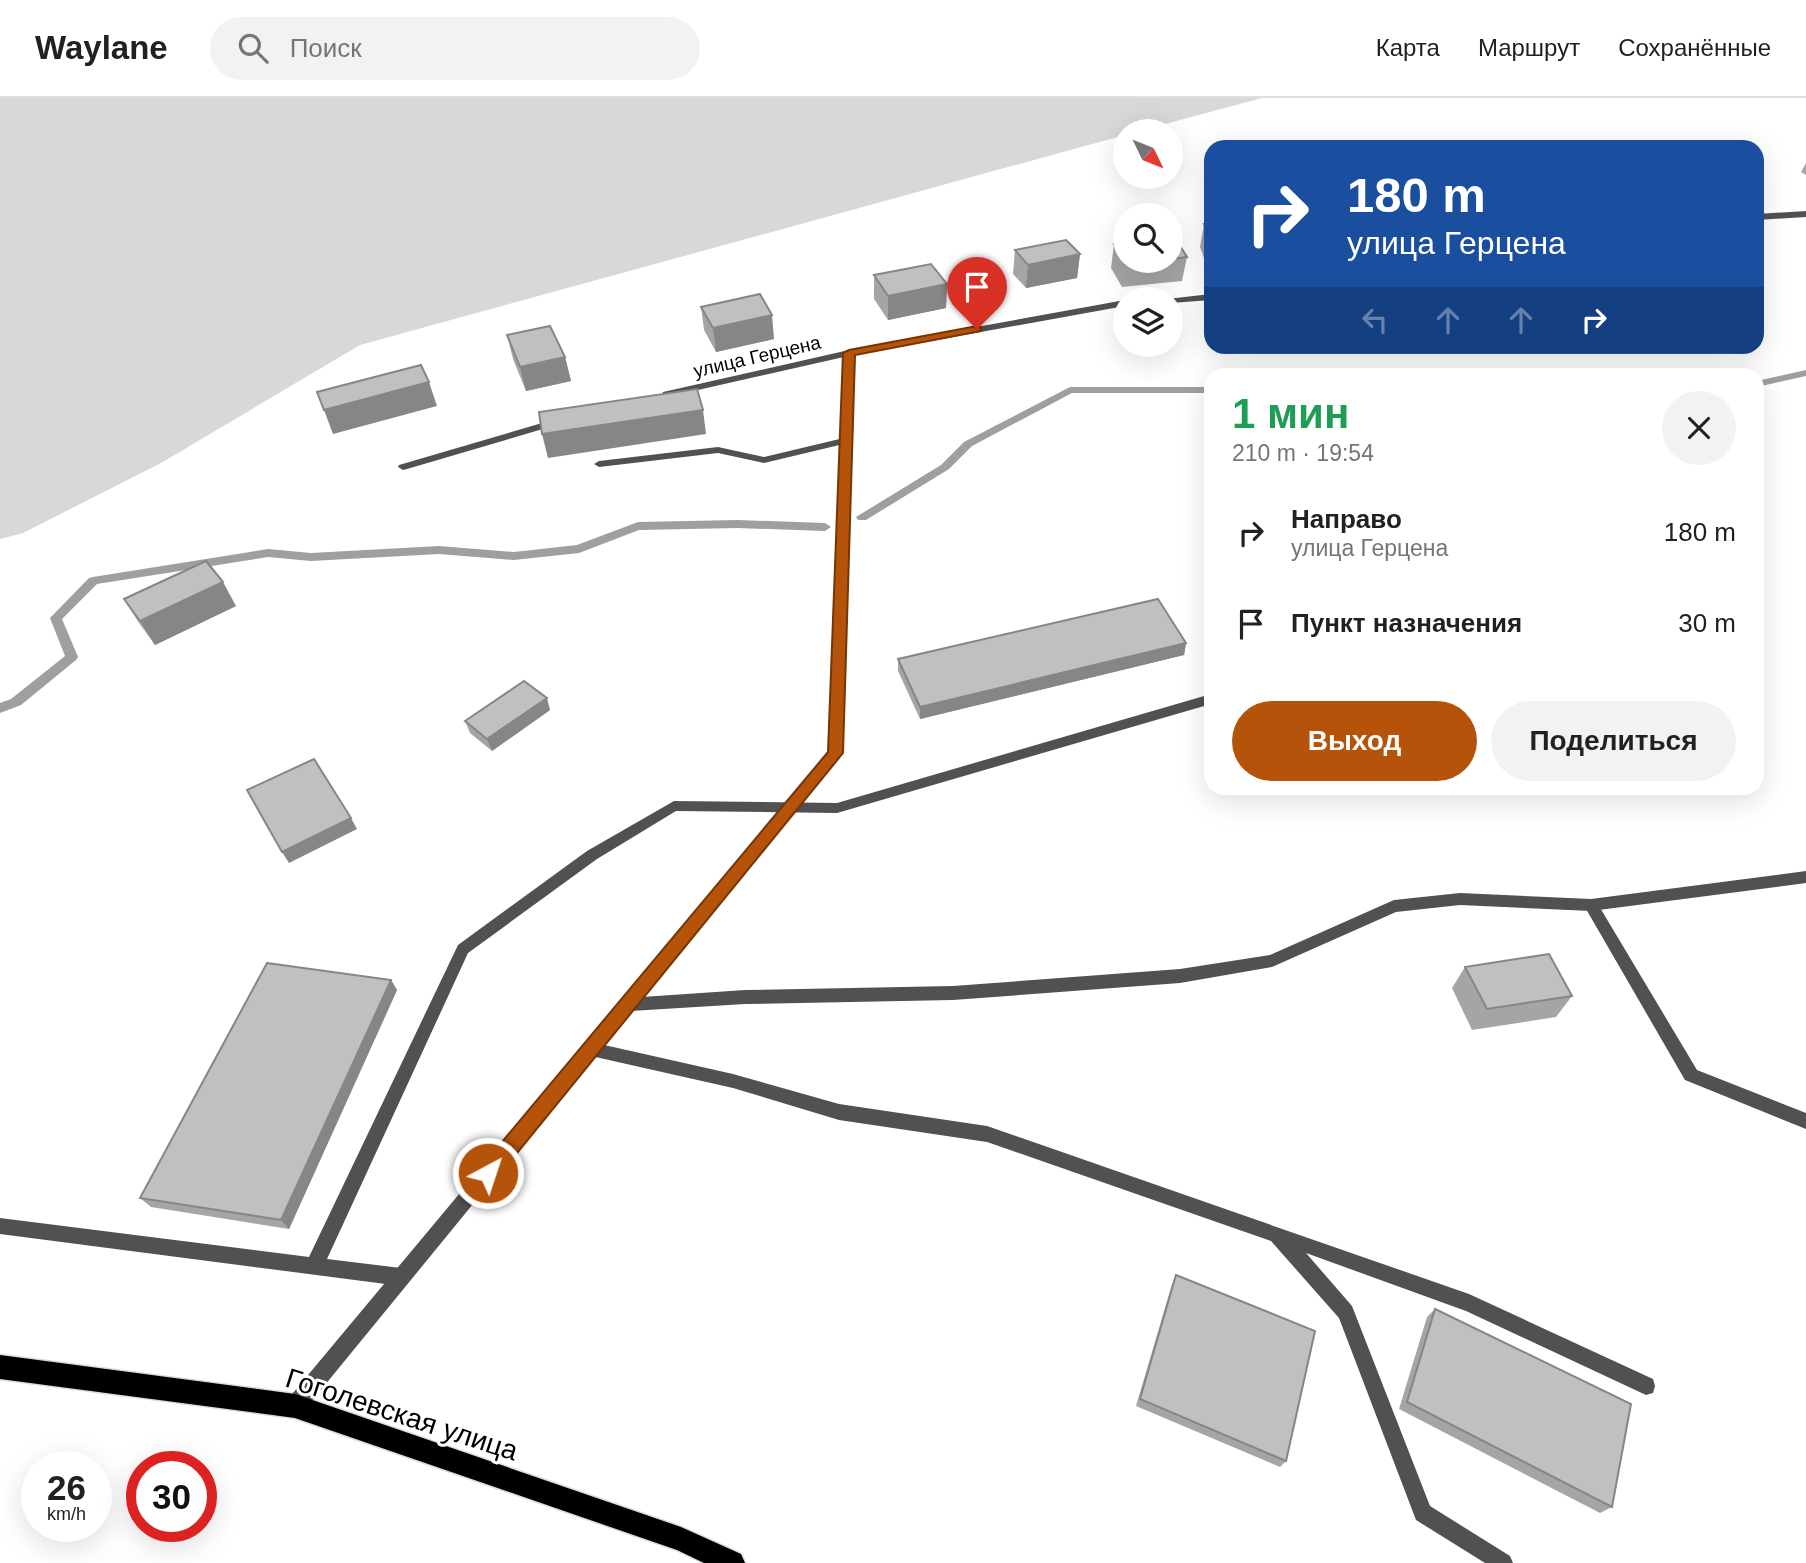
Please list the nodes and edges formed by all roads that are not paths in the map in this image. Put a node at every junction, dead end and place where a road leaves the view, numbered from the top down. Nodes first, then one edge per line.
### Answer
1 (1806, 214) edge
2 (1764, 217) edge
3 (1204, 297) edge
4 (1183, 299) edge
5 (1113, 305) edge
6 (849, 353) junction
7 (658, 396) edge
8 (572, 417) edge
9 (848, 440) junction
10 (599, 464) dead end
11 (402, 467) dead end
12 (1204, 701) edge
13 (791, 807) junction
14 (1806, 877) edge
15 (1591, 905) junction
16 (626, 1006) junction
17 (591, 1049) junction
18 (1806, 1121) edge
19 (0, 1226) edge
20 (1277, 1234) junction
21 (315, 1264) junction
22 (401, 1277) junction
23 (0, 1367) edge
24 (1646, 1386) dead end
25 (295, 1406) junction
26 (732, 1563) edge
27 (1503, 1563) edge

1 - 2 street
3 - 4 street
5 - 6 street, улица Герцена
6 - 7 street, улица Герцена
6 - 9 street
8 - 11 street
9 - 10 street
9 - 13 street
12 - 13 street
13 - 16 street
13 - 21 street
14 - 15 street
15 - 16 street
15 - 18 street
16 - 17 street
17 - 20 street
17 - 22 street
19 - 21 street
20 - 24 street
20 - 27 street
21 - 22 street
22 - 25 street
23 - 25 main road, Гоголевская улица
25 - 26 main road, Гоголевская улица

